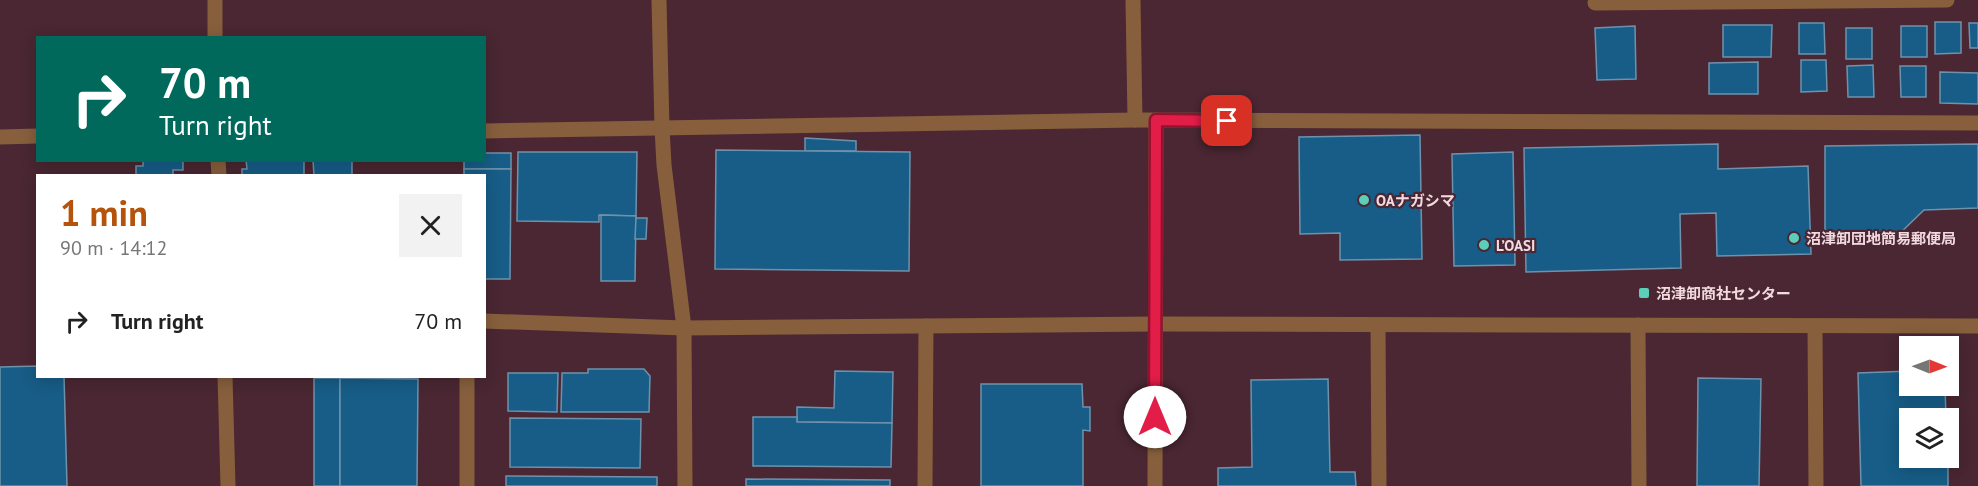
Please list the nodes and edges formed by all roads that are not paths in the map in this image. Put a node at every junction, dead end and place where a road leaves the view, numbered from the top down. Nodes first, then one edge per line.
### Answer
1 (214, 0) edge
2 (659, 0) edge
3 (1133, 0) edge
4 (1947, 0) edge
5 (1595, 3) dead end
6 (215, 36) edge
7 (1135, 120) junction
8 (1156, 120) junction
9 (1978, 123) edge
10 (662, 129) junction
11 (486, 131) edge
12 (36, 136) edge
13 (0, 137) edge
14 (486, 321) edge
15 (1155, 324) junction
16 (1378, 325) junction
17 (1638, 325) junction
18 (926, 326) junction
19 (1815, 326) junction
20 (1978, 326) edge
21 (684, 328) junction
22 (225, 378) edge
23 (467, 378) edge
24 (228, 486) edge
25 (467, 486) edge
26 (685, 486) edge
27 (925, 486) edge
28 (1155, 486) edge
29 (1379, 486) edge
30 (1639, 486) edge
31 (1816, 486) edge

1 - 6 street
2 - 10 street
3 - 7 street
4 - 5 street
7 - 8 street
7 - 10 street
8 - 9 street
8 - 15 street
10 - 11 street
10 - 21 street
12 - 13 street
14 - 21 street
15 - 16 street
15 - 18 street
15 - 28 street
16 - 17 street
16 - 29 street
17 - 19 street
17 - 30 street
18 - 21 street
18 - 27 street
19 - 20 street
19 - 31 street
21 - 26 street
22 - 24 street
23 - 25 street

